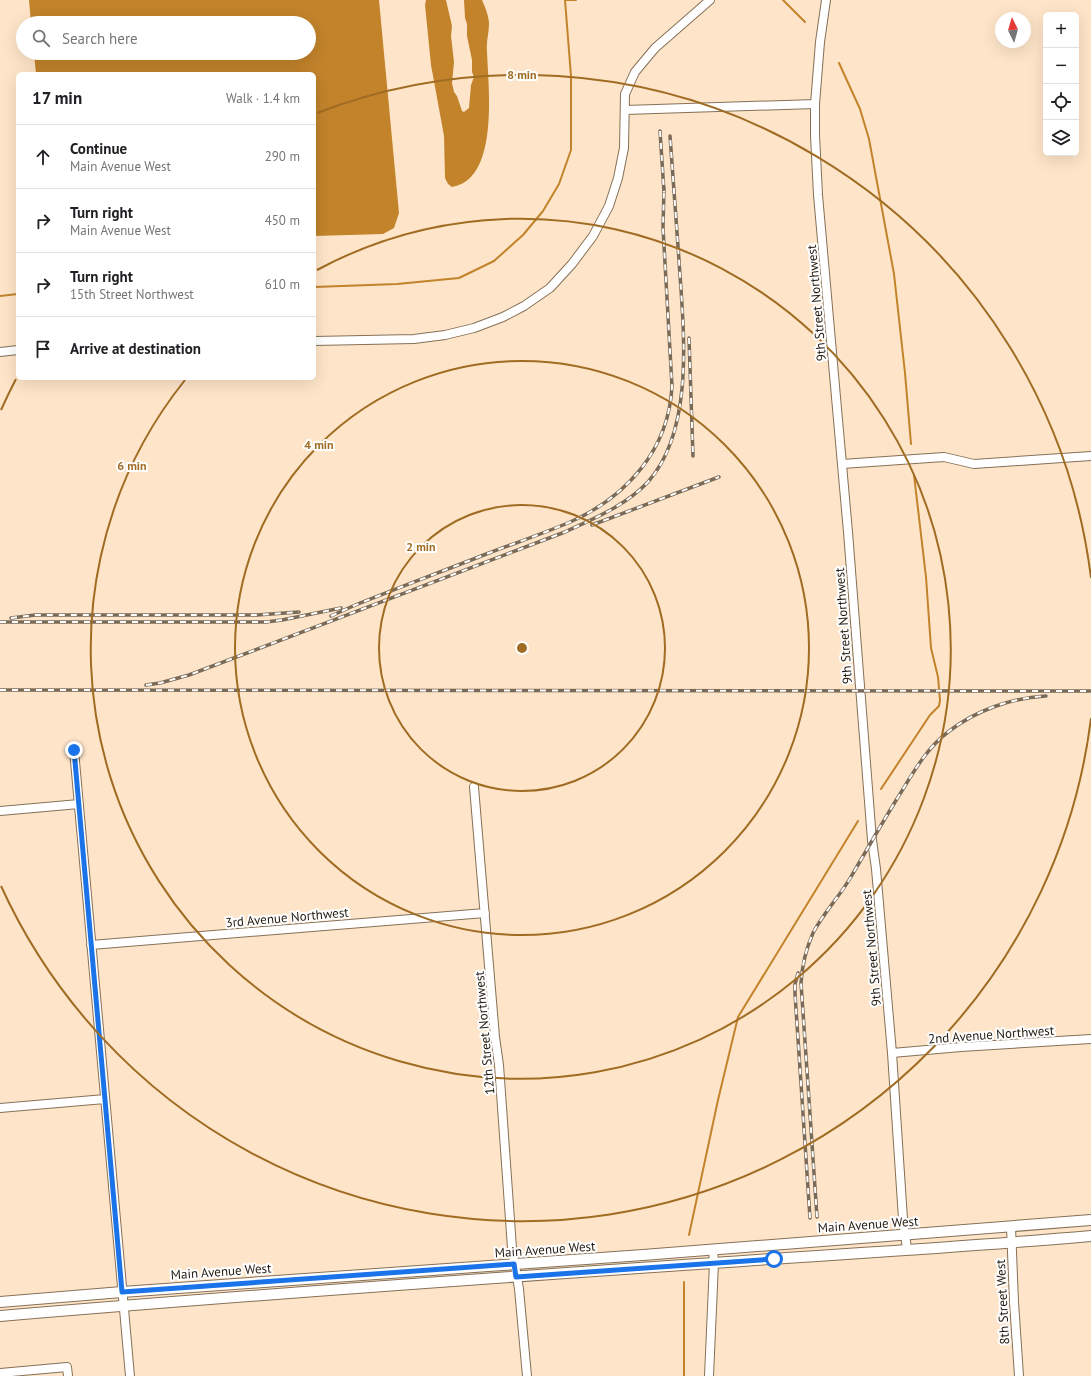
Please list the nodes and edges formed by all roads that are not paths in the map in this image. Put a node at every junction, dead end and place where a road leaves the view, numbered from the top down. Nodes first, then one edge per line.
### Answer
1 (710, 0) edge
2 (826, 0) edge
3 (815, 104) junction
4 (625, 110) junction
5 (316, 341) edge
6 (16, 350) edge
7 (0, 352) edge
8 (1091, 456) edge
9 (842, 464) junction
10 (74, 750) dead end
11 (474, 787) dead end
12 (79, 804) junction
13 (0, 810) edge
14 (485, 913) junction
15 (91, 944) junction
16 (1091, 1040) edge
17 (892, 1053) junction
18 (105, 1099) junction
19 (0, 1108) edge
20 (1091, 1220) edge
21 (1011, 1227) junction
22 (905, 1234) junction
23 (1091, 1236) edge
24 (1011, 1243) junction
25 (713, 1248) junction
26 (907, 1250) junction
27 (714, 1263) junction
28 (514, 1264) junction
29 (516, 1277) junction
30 (122, 1292) junction
31 (0, 1302) edge
32 (123, 1306) junction
33 (0, 1316) edge
34 (1, 1374) edge
35 (68, 1376) edge
36 (130, 1376) edge
37 (527, 1376) edge
38 (709, 1376) edge
39 (1019, 1376) edge

1 - 4 street
2 - 3 street, 9th Street Northwest
3 - 4 street
3 - 9 street, 9th Street Northwest
4 - 5 street
6 - 7 street
8 - 9 street
9 - 17 street, 9th Street Northwest
10 - 12 street
11 - 14 street, 12th Street Northwest
12 - 13 street
12 - 15 street
14 - 15 street, 3rd Avenue Northwest
14 - 28 street, 12th Street Northwest
15 - 18 street
16 - 17 street, 2nd Avenue Northwest
17 - 22 street, 9th Street Northwest
18 - 19 street
18 - 30 street
20 - 21 main road, Main Avenue West
21 - 22 main road, Main Avenue West
21 - 24 street, 8th Street West
22 - 25 main road, Main Avenue West
22 - 26 street, 9th Street Northwest
23 - 24 main road, Main Avenue West
24 - 26 main road, Main Avenue West
24 - 39 street, 8th Street West
25 - 27 street
25 - 28 main road, Main Avenue West
26 - 27 main road, Main Avenue West
27 - 29 main road, Main Avenue West
27 - 38 street
28 - 29 street, 12th Street Northwest
28 - 30 main road, Main Avenue West
29 - 32 main road, Main Avenue West
29 - 37 street, 12th Street Northwest
30 - 31 main road, Main Avenue West
30 - 32 street
32 - 33 main road, Main Avenue West
32 - 36 street
34 - 35 street

